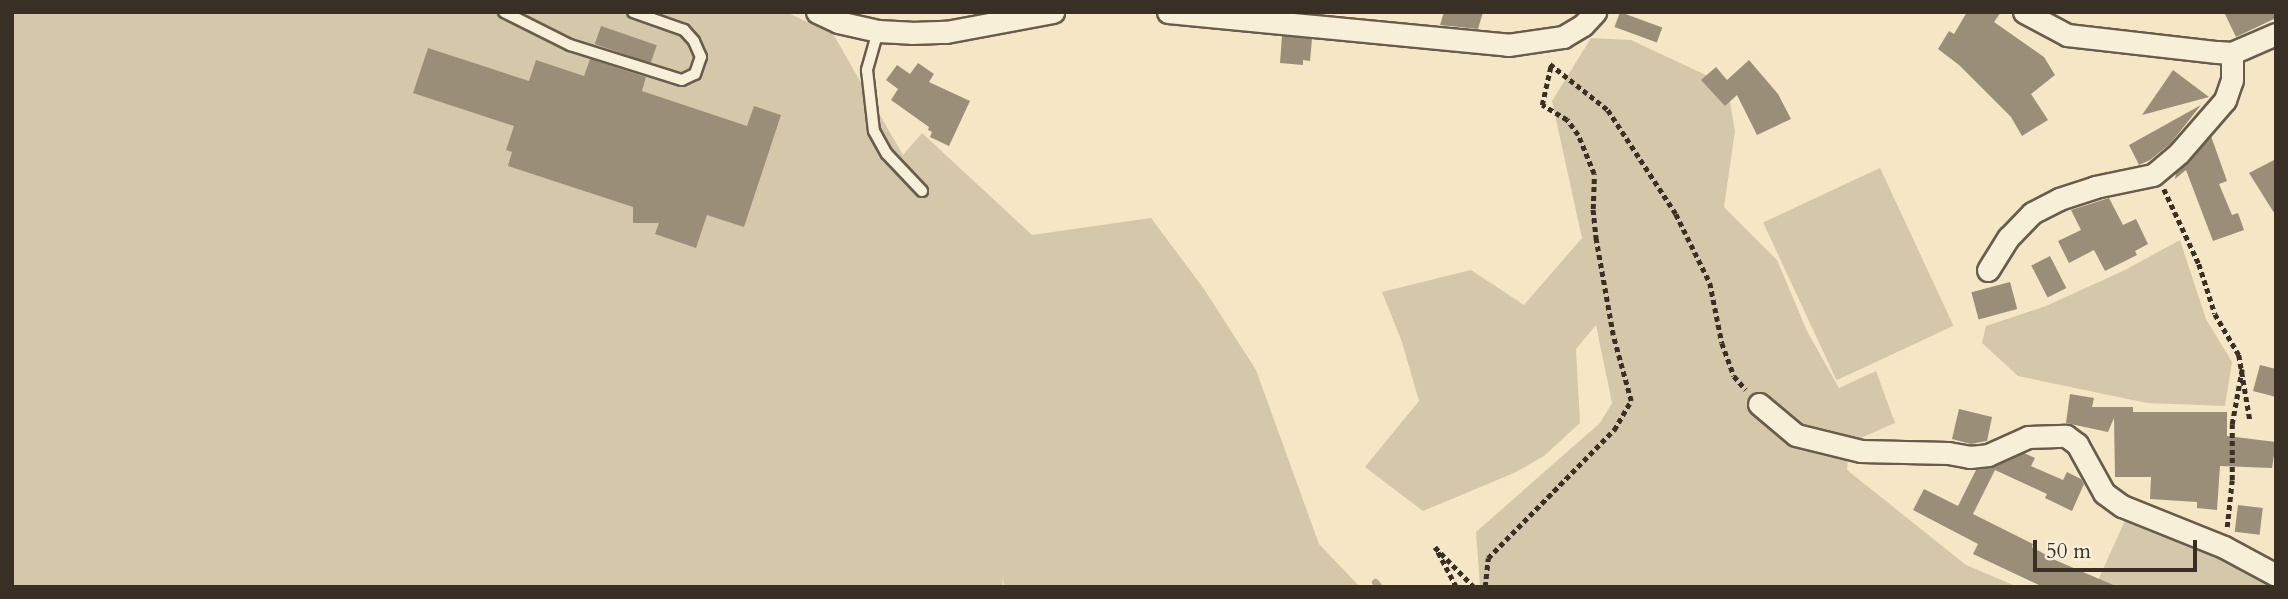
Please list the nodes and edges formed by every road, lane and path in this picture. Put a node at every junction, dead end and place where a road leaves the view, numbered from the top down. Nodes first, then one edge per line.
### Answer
1 (504, 12) edge
2 (633, 12) edge
3 (817, 12) edge
4 (1053, 12) edge
5 (1168, 12) edge
6 (1595, 12) edge
7 (2024, 12) edge
8 (878, 31) junction
9 (2276, 34) edge
10 (1537, 43) junction
11 (2232, 53) junction
12 (1550, 65) junction
13 (2156, 173) junction
14 (922, 191) dead end
15 (1988, 270) dead end
16 (2242, 369) junction
17 (1759, 404) joint
18 (2250, 421) dead end
19 (2224, 547) junction
20 (2276, 575) edge
21 (1457, 587) edge
22 (1474, 587) edge
23 (1485, 587) edge

1 - 2 lane
3 - 8 street
4 - 8 street
5 - 10 street
6 - 10 street
7 - 11 street
8 - 14 lane
9 - 11 street
10 - 12 path
11 - 13 street
12 - 17 path
12 - 23 path
13 - 15 street
13 - 16 path
16 - 18 path
16 - 19 path
17 - 19 street
19 - 20 street
21 - 22 path

